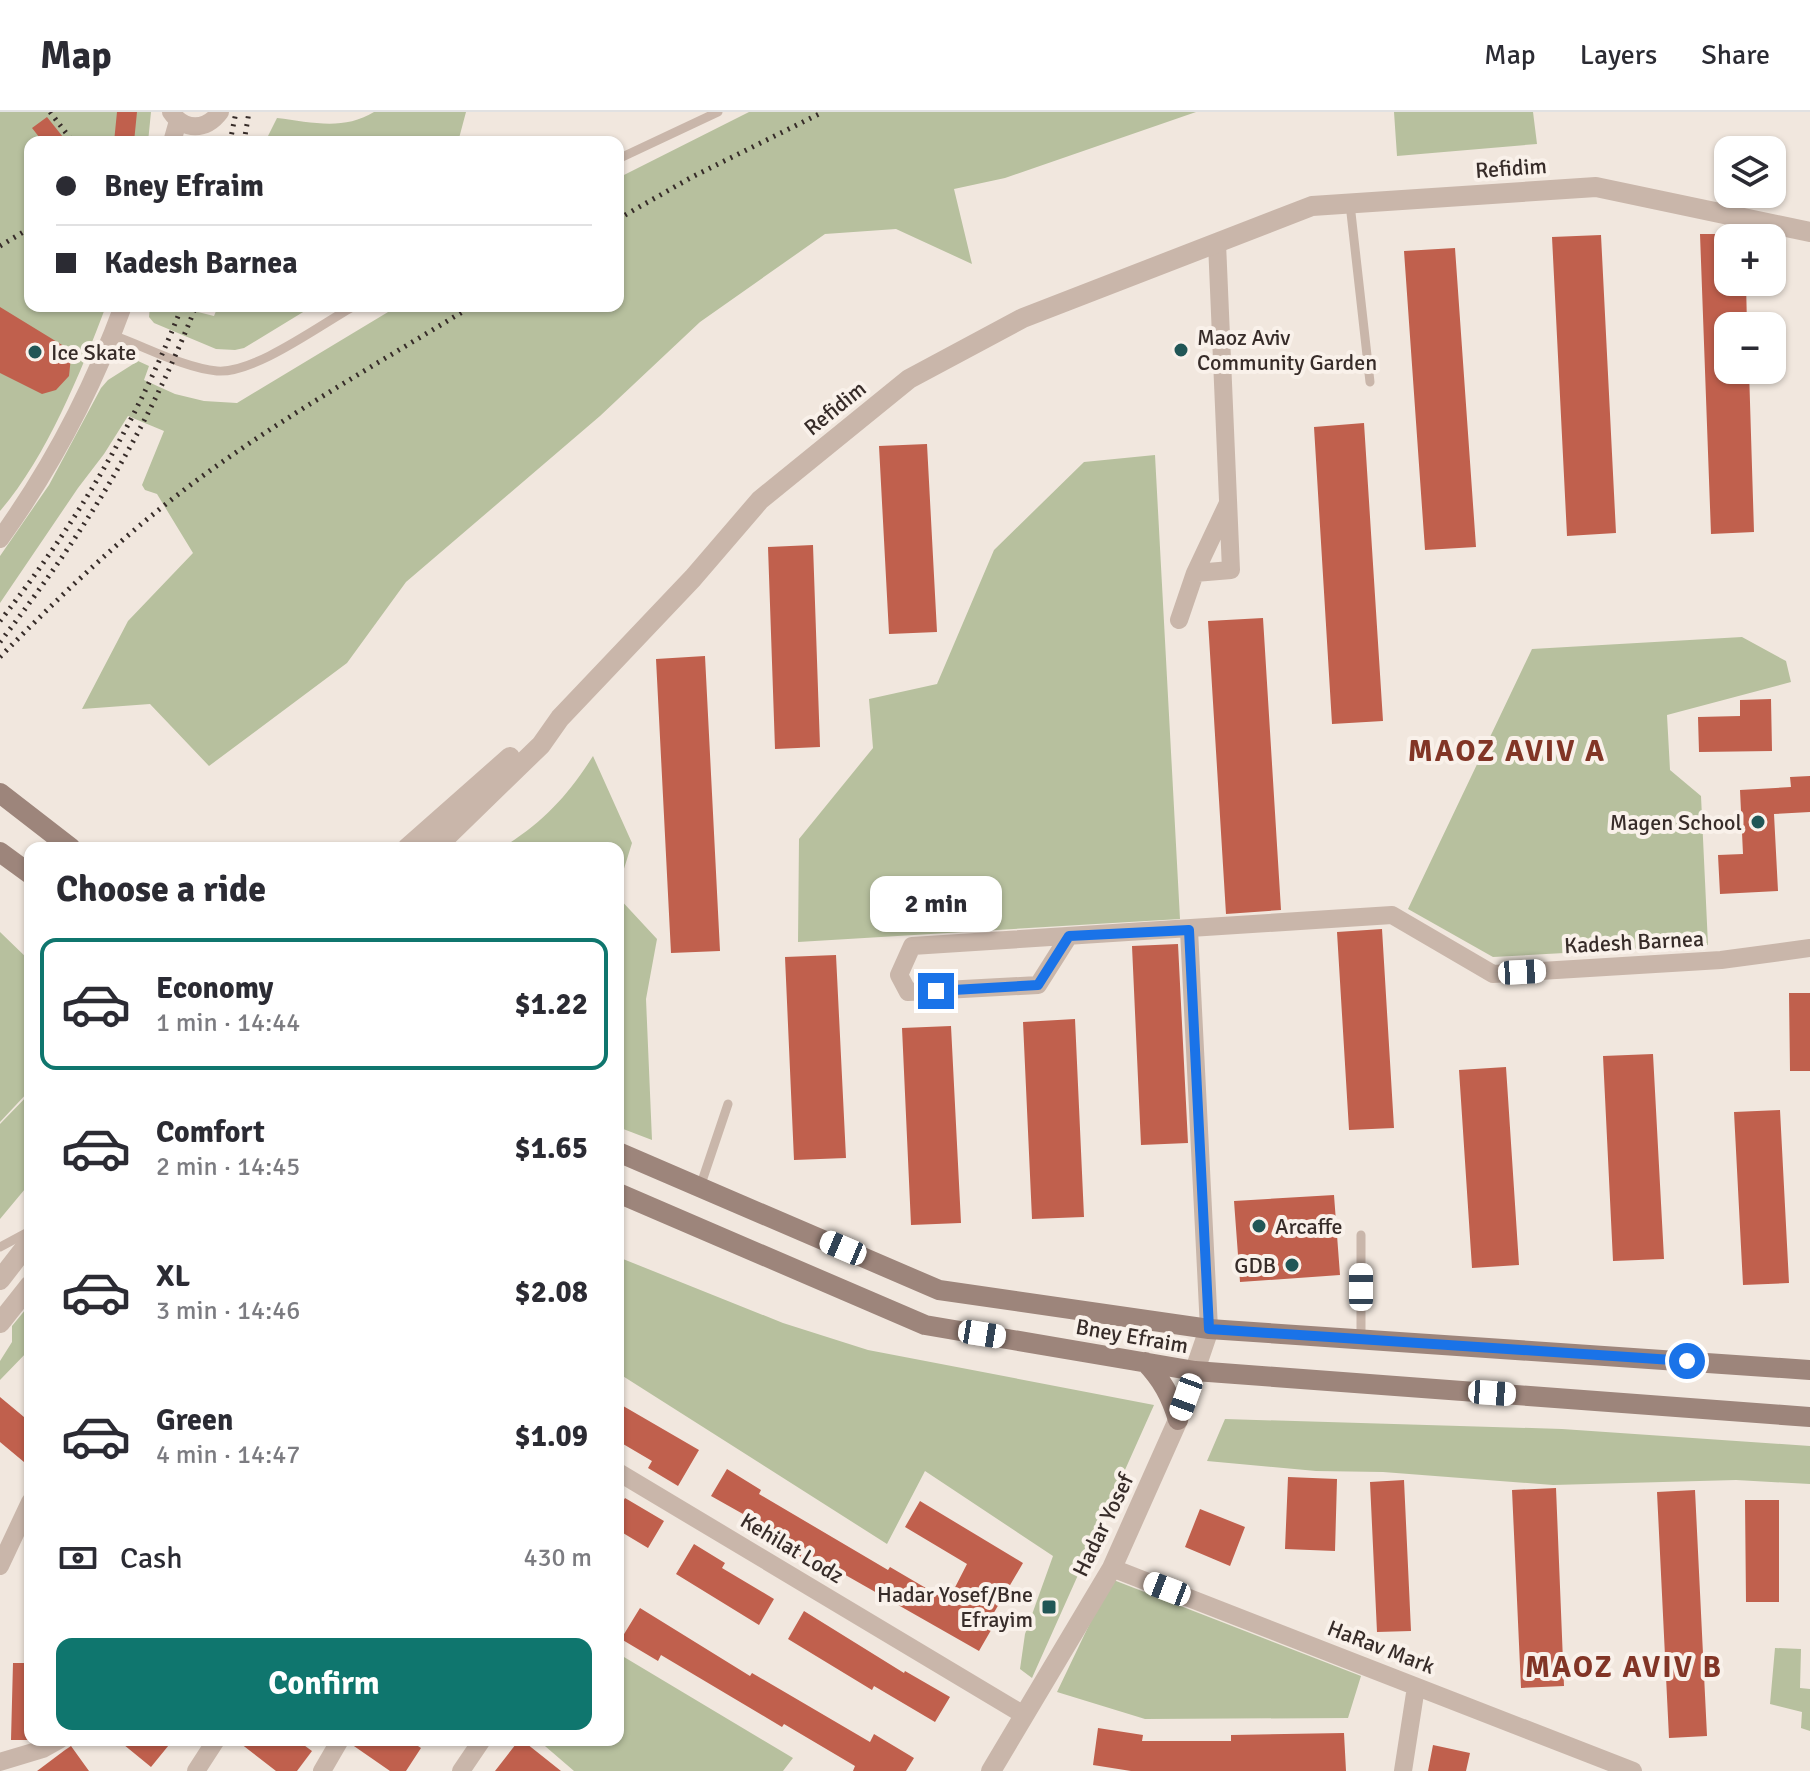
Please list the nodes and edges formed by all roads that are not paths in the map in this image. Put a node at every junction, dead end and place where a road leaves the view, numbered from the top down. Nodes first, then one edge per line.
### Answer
1 (220, 112) edge
2 (718, 112) edge
3 (174, 117) edge
4 (624, 156) edge
5 (1350, 204) junction
6 (1810, 232) edge
7 (1217, 243) junction
8 (121, 312) edge
9 (344, 312) edge
10 (112, 335) junction
11 (1370, 382) dead end
12 (1228, 503) junction
13 (0, 539) edge
14 (1195, 573) junction
15 (1179, 620) dead end
16 (560, 718) junction
17 (0, 793) edge
18 (63, 842) edge
19 (414, 842) edge
20 (441, 842) edge
21 (3, 855) edge
22 (24, 870) edge
23 (24, 877) edge
24 (1189, 930) junction
25 (1069, 936) junction
26 (1810, 948) edge
27 (728, 1104) dead end
28 (624, 1155) edge
29 (700, 1187) junction
30 (624, 1196) edge
31 (24, 1234) edge
32 (1361, 1235) dead end
33 (0, 1247) edge
34 (24, 1249) edge
35 (0, 1280) edge
36 (24, 1293) edge
37 (0, 1323) edge
38 (1209, 1329) junction
39 (1361, 1340) junction
40 (1145, 1362) junction
41 (1810, 1370) edge
42 (1195, 1371) junction
43 (1810, 1417) edge
44 (1178, 1420) junction
45 (624, 1476) edge
46 (24, 1515) edge
47 (0, 1566) edge
48 (1112, 1568) junction
49 (1416, 1687) junction
50 (1024, 1715) junction
51 (48, 1746) edge
52 (212, 1746) edge
53 (337, 1746) edge
54 (478, 1746) edge
55 (0, 1762) edge
56 (196, 1771) edge
57 (322, 1771) edge
58 (461, 1771) edge
59 (991, 1771) edge
60 (1403, 1771) edge
61 (1633, 1771) edge

1 - 3 street
2 - 4 lane
5 - 6 street, Refidim
5 - 7 street, Refidim
5 - 11 lane
7 - 12 street
7 - 16 street, Refidim
8 - 10 street
9 - 10 lane
10 - 13 street
12 - 14 street
12 - 14 street
14 - 15 street
16 - 19 street, Refidim
16 - 20 street, Refidim
17 - 18 main road
21 - 22 main road
21 - 23 main road
24 - 25 street, Kadesh Barnea
24 - 26 street, Kadesh Barnea
24 - 38 street
25 - 25 street, Kadesh Barnea
27 - 29 lane
28 - 29 main road, Bney Efraim
29 - 38 main road, Bney Efraim
30 - 40 main road, Bney Efraim
31 - 33 lane
32 - 39 lane
34 - 35 street
36 - 37 street
38 - 39 main road, Bney Efraim
38 - 42 street, Hadar Yosef
39 - 41 main road, Bney Efraim
40 - 42 main road, Bney Efraim
40 - 44 main road
42 - 43 main road, Bney Efraim
42 - 44 street, Hadar Yosef
44 - 48 street, Hadar Yosef
45 - 50 street, Kehilat Lodz
46 - 47 street
48 - 49 street, HaRav Mark
48 - 50 street, Hadar Yosef
49 - 60 street
49 - 61 street, HaRav Mark
50 - 59 street, Hadar Yosef
51 - 55 street
52 - 56 street
53 - 57 street
54 - 58 street

